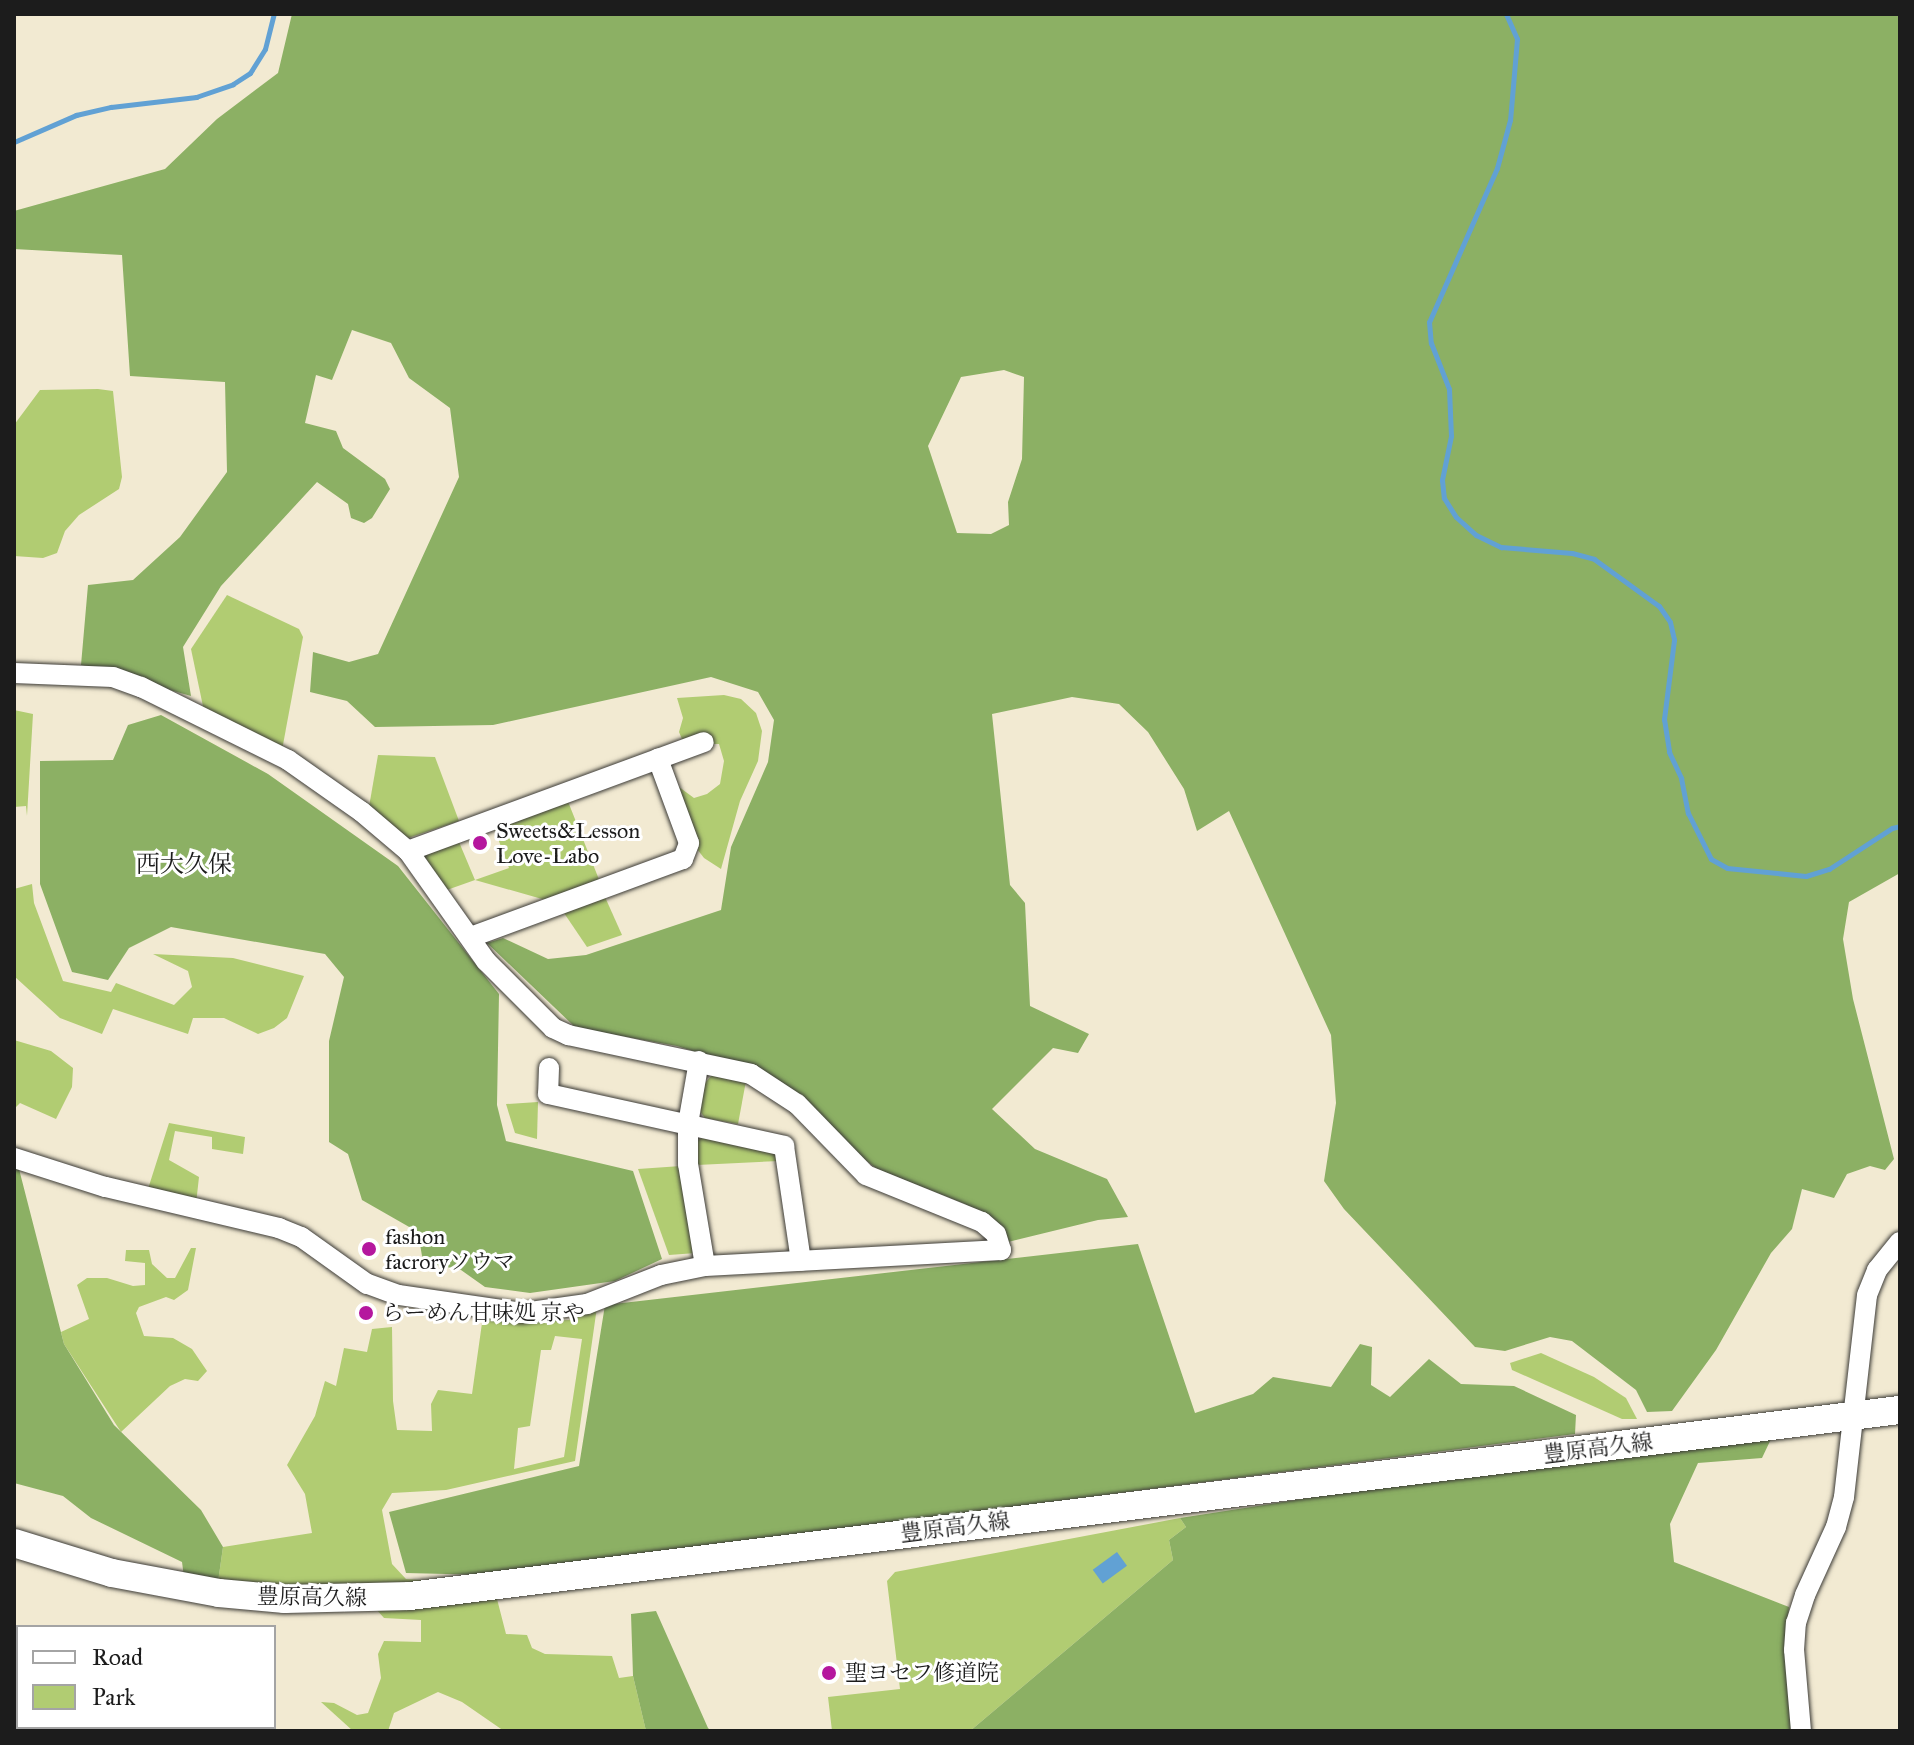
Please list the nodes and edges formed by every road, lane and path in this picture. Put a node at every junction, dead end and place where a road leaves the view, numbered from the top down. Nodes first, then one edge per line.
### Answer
1 (14, 673) edge
2 (704, 742) dead end
3 (658, 759) junction
4 (408, 851) junction
5 (471, 937) junction
6 (699, 1061) junction
7 (549, 1068) dead end
8 (688, 1124) junction
9 (14, 1158) edge
10 (1900, 1242) edge
11 (801, 1261) junction
12 (705, 1266) junction
13 (1900, 1410) edge
14 (1854, 1416) junction
15 (14, 1543) edge
16 (1801, 1731) edge

1 - 4 street
2 - 3 street
3 - 4 street
3 - 5 street
4 - 5 street
5 - 6 street
6 - 8 street
6 - 11 street
7 - 8 street
8 - 11 street
8 - 12 street
9 - 12 street
10 - 14 street
11 - 12 street
13 - 14 main road, 豊原高久線
14 - 15 main road, 豊原高久線
14 - 16 street

